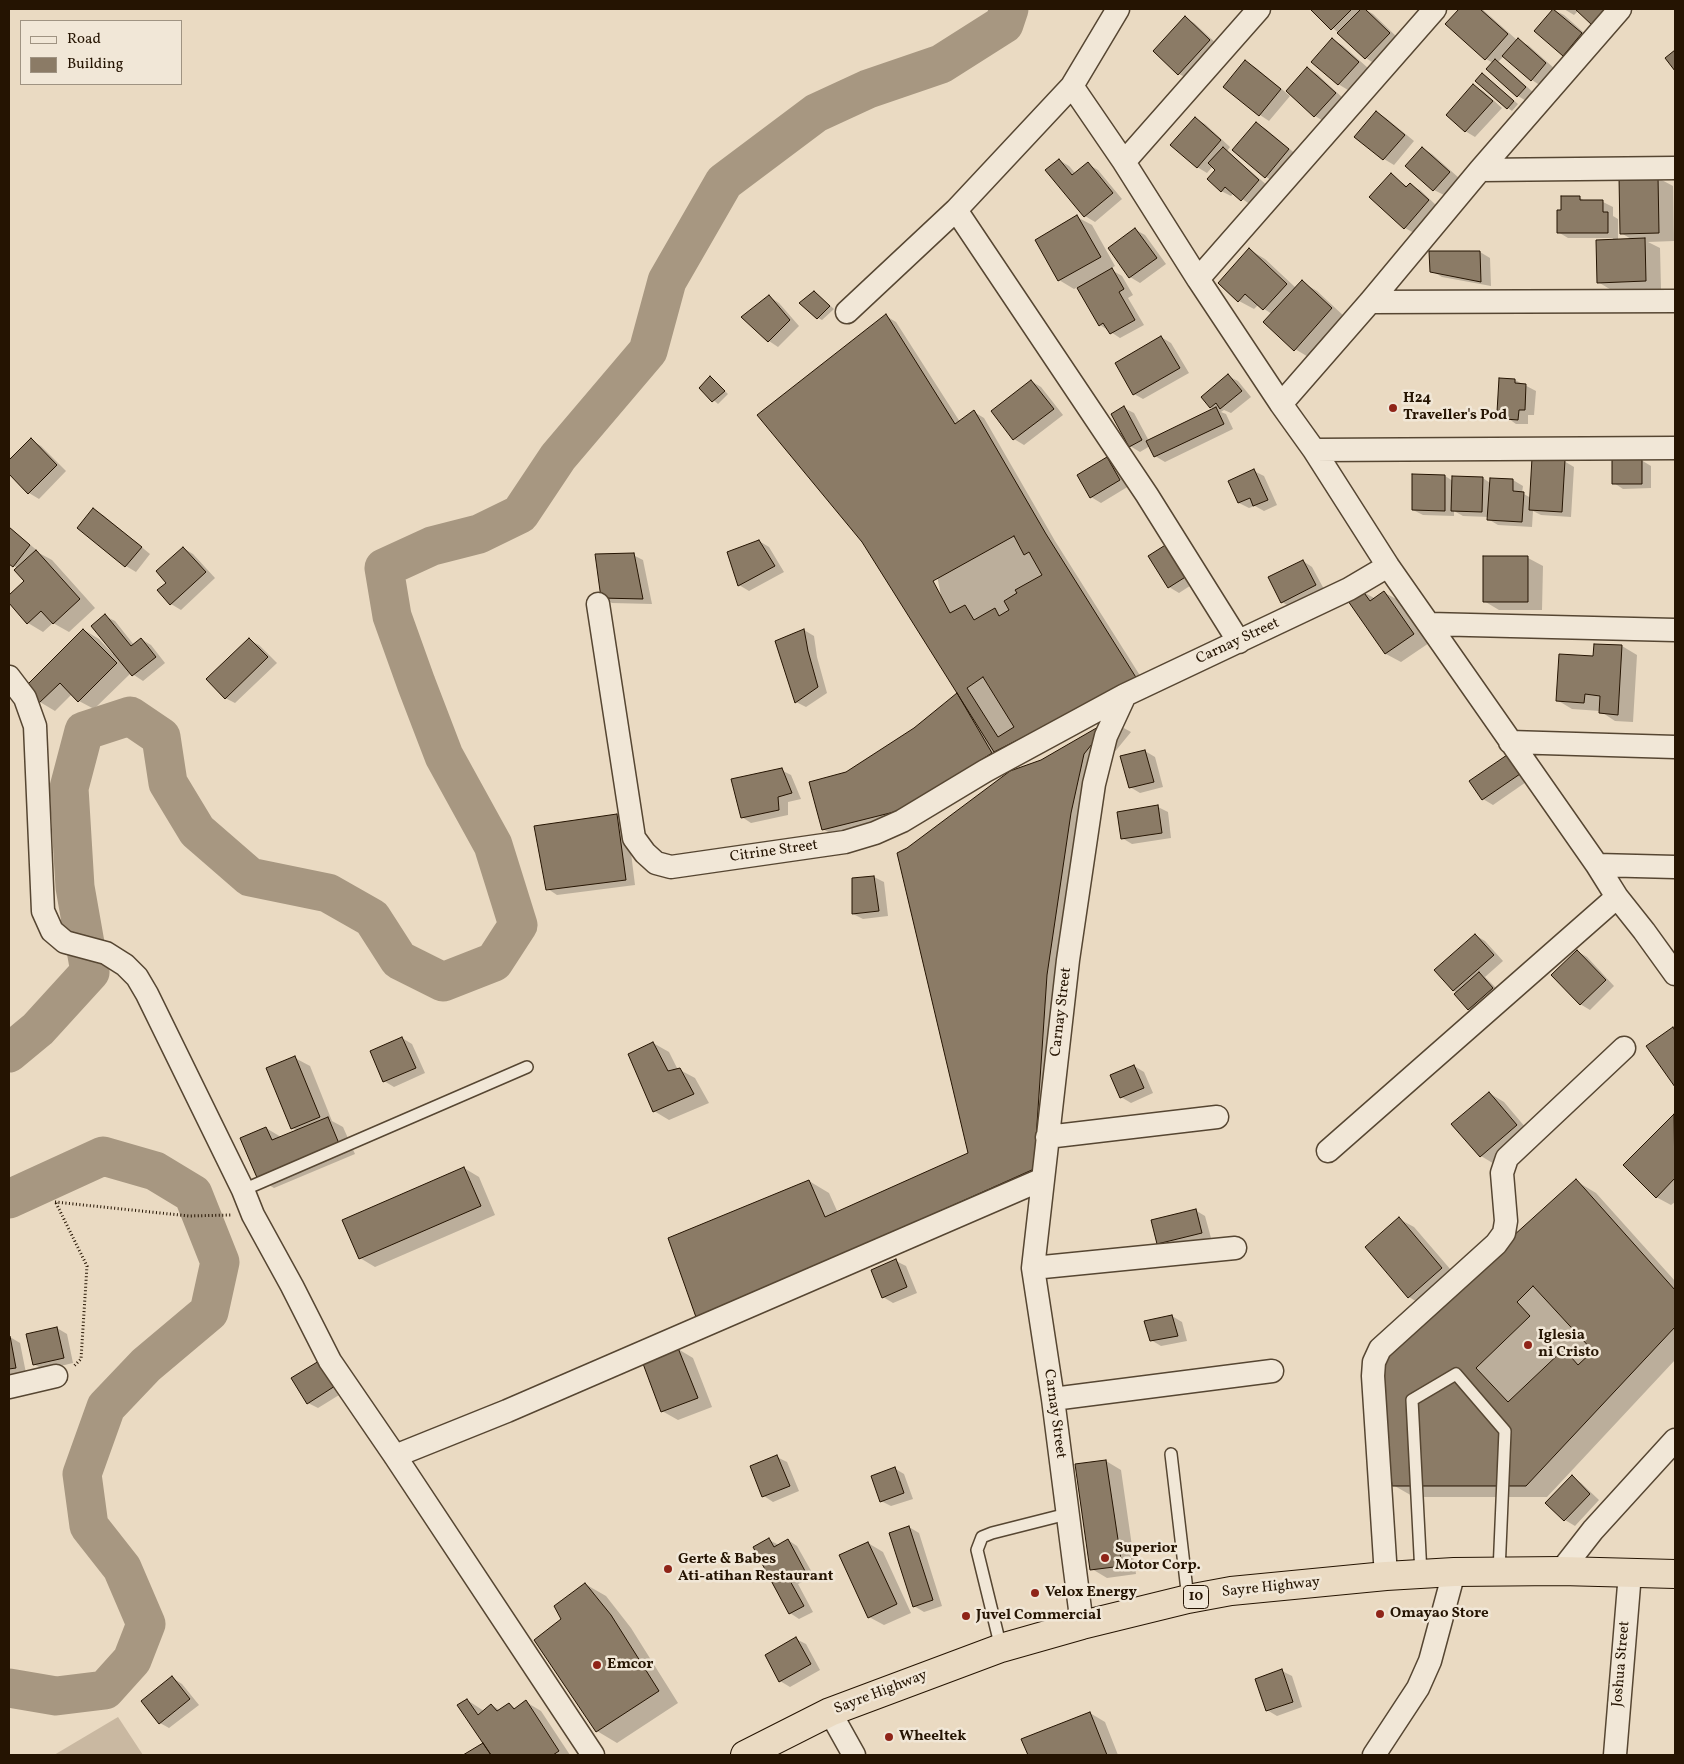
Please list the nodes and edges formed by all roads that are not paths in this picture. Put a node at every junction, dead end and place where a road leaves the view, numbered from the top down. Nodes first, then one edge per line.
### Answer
1 (1118, 9) edge
2 (1259, 9) edge
3 (1435, 9) edge
4 (1620, 9) edge
5 (1072, 86) junction
6 (1124, 162) junction
7 (1675, 168) edge
8 (1480, 170) junction
9 (956, 210) junction
10 (1198, 279) junction
11 (1675, 301) edge
12 (1370, 302) junction
13 (847, 312) dead end
14 (1281, 404) junction
15 (1675, 448) edge
16 (1314, 450) junction
17 (1388, 566) junction
18 (598, 604) dead end
19 (1429, 624) junction
20 (1675, 630) edge
21 (1239, 642) junction
22 (9, 677) edge
23 (1125, 695) junction
24 (1510, 742) junction
25 (1675, 747) edge
26 (1597, 865) junction
27 (1675, 867) edge
28 (1617, 897) junction
29 (1675, 974) edge
30 (1624, 1048) dead end
31 (527, 1067) dead end
32 (1217, 1117) dead end
33 (1047, 1137) junction
34 (1328, 1151) dead end
35 (1043, 1179) junction
36 (243, 1190) junction
37 (1235, 1248) dead end
38 (1033, 1268) junction
39 (1272, 1371) dead end
40 (56, 1376) road end
41 (9, 1386) edge
42 (1052, 1398) junction
43 (1675, 1440) edge
44 (1171, 1454) dead end
45 (395, 1456) junction
46 (1067, 1514) junction
47 (1561, 1571) junction
48 (1454, 1572) junction
49 (1499, 1572) junction
50 (1630, 1573) junction
51 (1422, 1574) junction
52 (1675, 1574) edge
53 (1386, 1576) junction
54 (1188, 1599) junction
55 (1082, 1625) junction
56 (1001, 1648) junction
57 (830, 1712) junction
58 (593, 1755) edge
59 (745, 1755) edge
60 (854, 1755) edge
61 (1374, 1755) edge
62 (1615, 1755) edge

1 - 5 street
2 - 6 street
3 - 10 street
4 - 8 street
5 - 6 street
5 - 9 street
6 - 10 street
7 - 8 street
8 - 12 street
9 - 13 street
9 - 21 street
10 - 14 street
11 - 12 street
12 - 14 street
14 - 16 street
15 - 16 street
16 - 17 street
17 - 19 street
17 - 21 street, Carnay Street
18 - 23 street, Citrine Street
19 - 20 street
19 - 24 street
21 - 23 street, Carnay Street
22 - 36 street
23 - 33 street, Carnay Street
24 - 25 street
24 - 26 street
26 - 27 street
26 - 28 street
28 - 29 street
28 - 34 street
30 - 53 street
31 - 36 lane
32 - 33 street
33 - 35 street, Carnay Street
35 - 38 street, Carnay Street
35 - 45 street
36 - 45 street
37 - 38 street
38 - 42 street, Carnay Street
39 - 42 street
40 - 41 street
42 - 46 street, Carnay Street
43 - 47 street
44 - 54 lane
45 - 58 street
46 - 55 street, Carnay Street
46 - 56 lane
47 - 49 highway, Sayre Highway / 10
47 - 50 highway, Sayre Highway / 10
48 - 49 highway, Sayre Highway / 10
48 - 51 highway, Sayre Highway / 10
48 - 61 street
49 - 51 lane
50 - 52 highway, Sayre Highway / 10
50 - 62 street, Joshua Street
51 - 53 highway, Sayre Highway / 10
53 - 54 highway, Sayre Highway / 10
54 - 55 highway, Sayre Highway / 10
55 - 56 highway, Sayre Highway / 10
56 - 57 highway, Sayre Highway / 10
57 - 59 highway, Sayre Highway / 10
57 - 60 street

